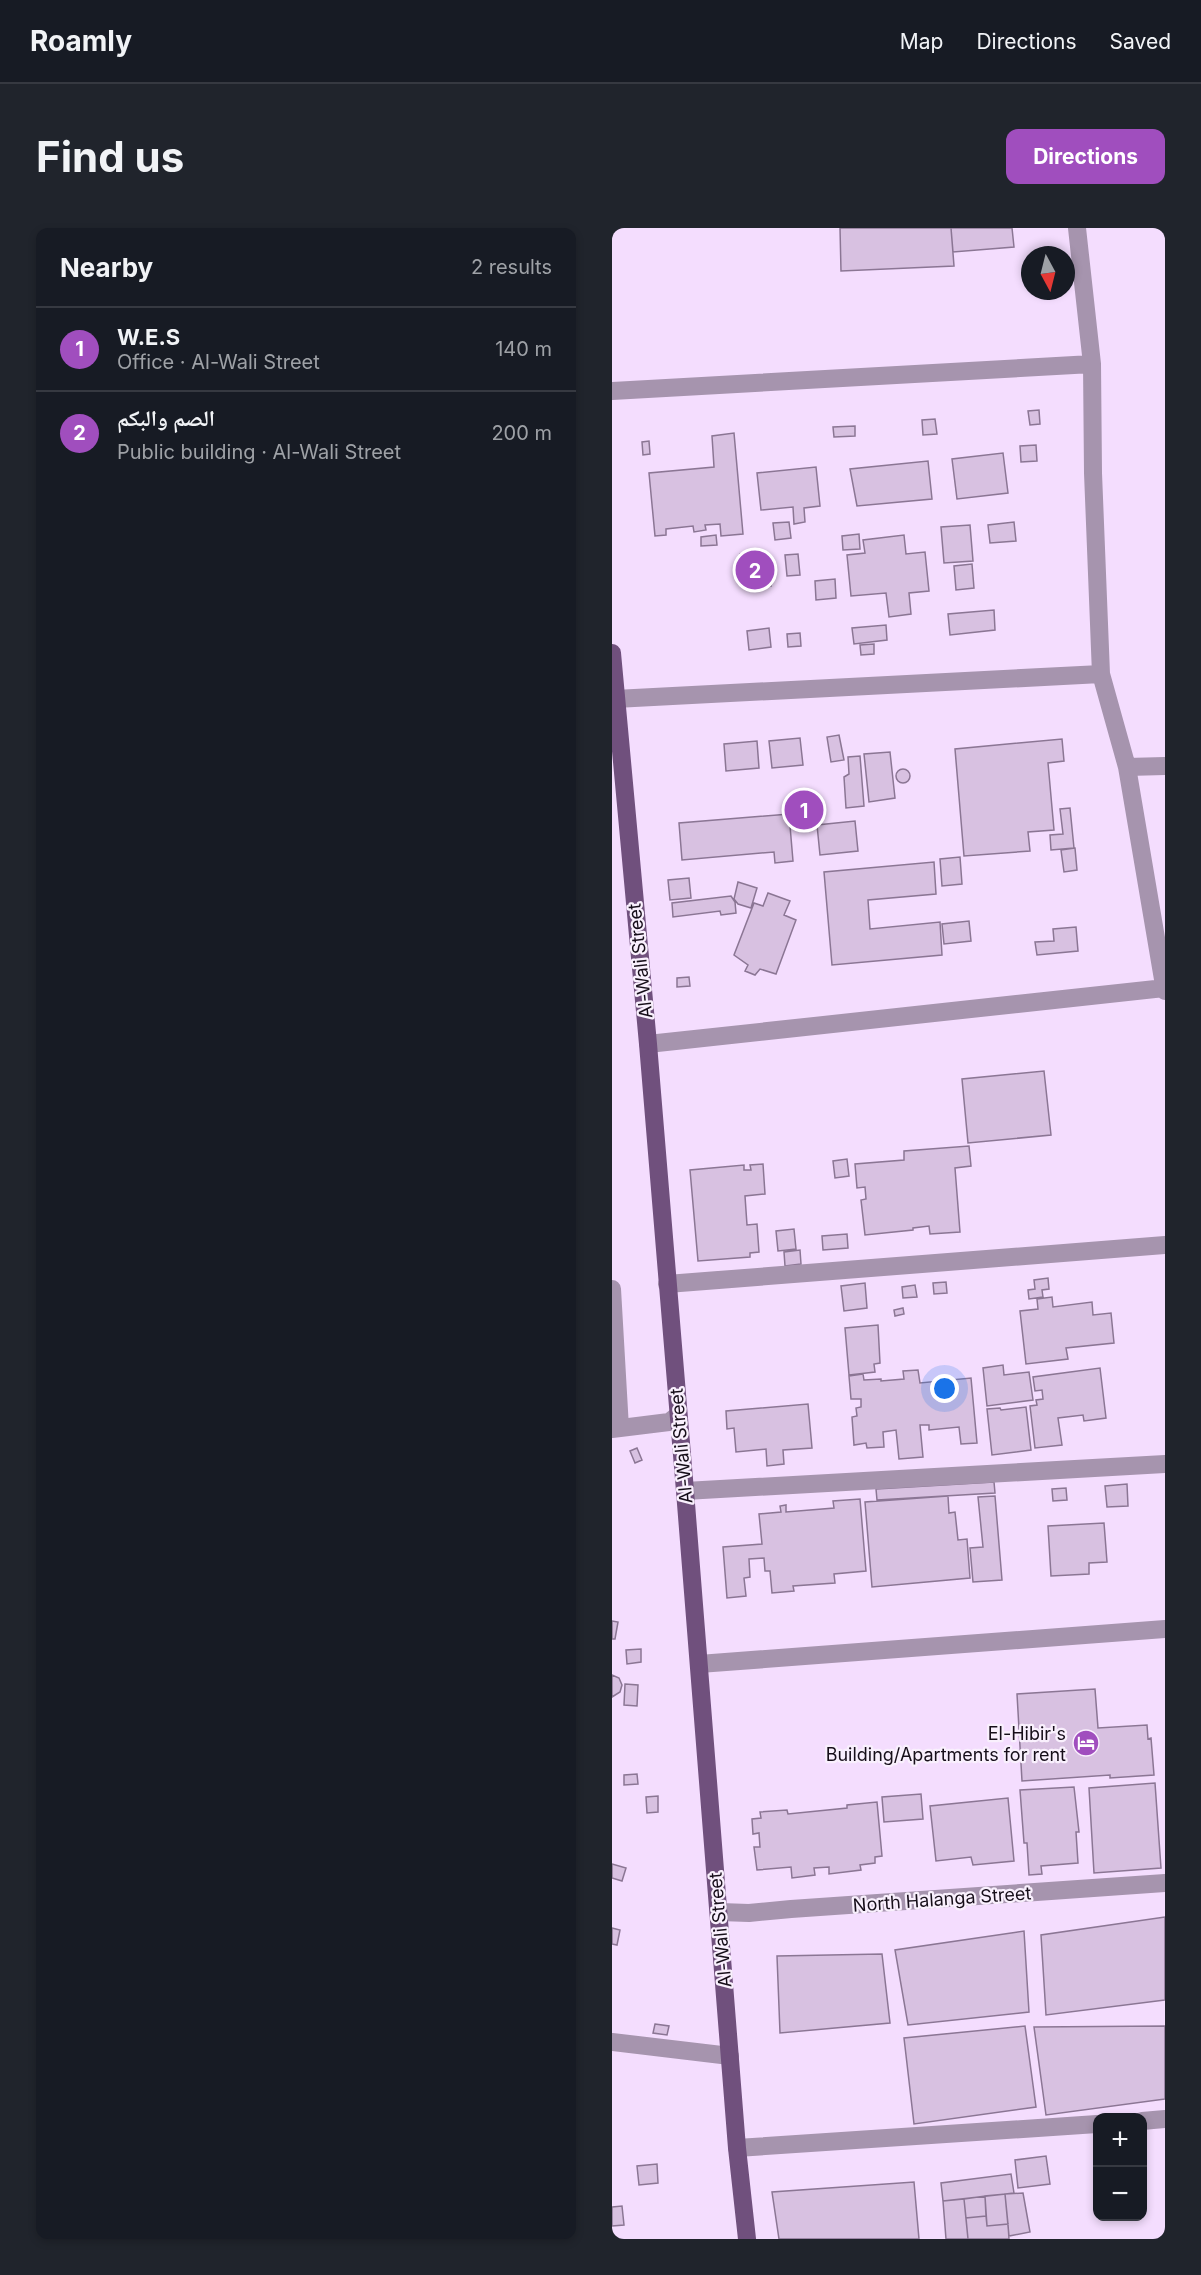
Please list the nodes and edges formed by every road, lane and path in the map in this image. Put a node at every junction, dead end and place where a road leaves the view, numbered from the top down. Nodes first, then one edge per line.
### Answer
1 (1077, 228) edge
2 (1092, 364) junction
3 (612, 392) edge
4 (612, 652) edge
5 (1101, 674) junction
6 (615, 699) junction
7 (1165, 766) edge
8 (1127, 767) junction
9 (1165, 989) edge
10 (648, 1044) junction
11 (1165, 1245) edge
12 (667, 1284) junction
13 (612, 1289) edge
14 (673, 1419) junction
15 (616, 1428) edge
16 (1165, 1464) edge
17 (685, 1491) junction
18 (1165, 1629) edge
19 (699, 1664) junction
20 (1165, 1883) edge
21 (720, 1912) junction
22 (612, 2042) edge
23 (730, 2056) junction
24 (1165, 2119) edge
25 (1147, 2121) edge
26 (1093, 2124) edge
27 (737, 2148) junction
28 (747, 2239) edge

1 - 2 street
2 - 3 street
2 - 5 street
4 - 6 main road, Al-Wali Street
5 - 6 street
5 - 8 street
6 - 10 main road, Al-Wali Street
7 - 8 street
8 - 9 street
9 - 10 street
10 - 12 main road, Al-Wali Street
11 - 12 street
12 - 14 main road, Al-Wali Street
13 - 15 street
14 - 15 street
14 - 17 main road, Al-Wali Street
16 - 17 street
17 - 19 main road, Al-Wali Street
18 - 19 street
19 - 21 main road, Al-Wali Street
20 - 21 street, North Halanga Street
21 - 23 main road, Al-Wali Street
22 - 23 street
23 - 27 main road, Al-Wali Street
24 - 25 street
26 - 27 street
27 - 28 main road, Al-Wali Street

